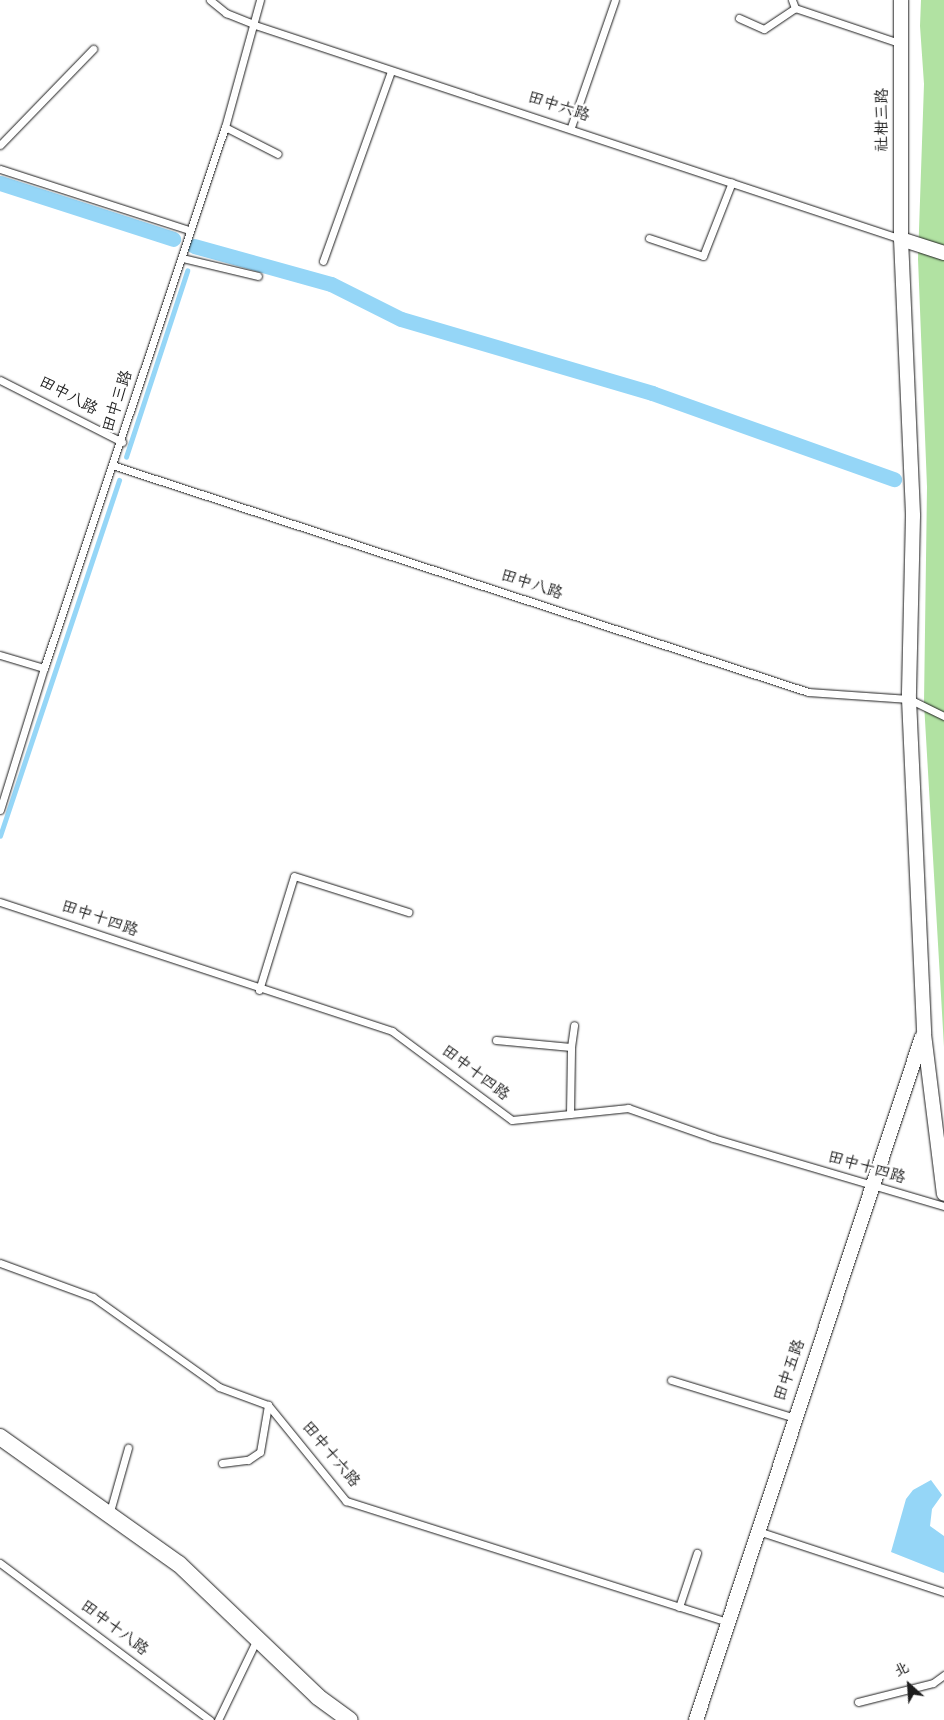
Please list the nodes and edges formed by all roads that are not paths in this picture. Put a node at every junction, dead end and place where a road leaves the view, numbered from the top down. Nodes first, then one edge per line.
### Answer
1 (210, 0) edge
2 (260, 0) edge
3 (615, 0) edge
4 (792, 0) edge
5 (901, 0) edge
6 (794, 8) junction
7 (738, 18) dead end
8 (255, 25) junction
9 (902, 44) junction
10 (93, 49) dead end
11 (391, 72) junction
12 (225, 127) junction
13 (571, 127) junction
14 (0, 145) edge
15 (278, 154) dead end
16 (0, 169) edge
17 (732, 182) junction
18 (189, 230) junction
19 (649, 238) dead end
20 (901, 239) junction
21 (944, 253) edge
22 (182, 258) junction
23 (323, 261) dead end
24 (258, 276) dead end
25 (0, 380) edge
26 (122, 442) junction
27 (112, 465) junction
28 (0, 655) edge
29 (44, 668) junction
30 (909, 699) junction
31 (944, 716) edge
32 (0, 810) edge
33 (0, 902) edge
34 (408, 912) dead end
35 (258, 990) junction
36 (574, 1025) dead end
37 (924, 1034) junction
38 (496, 1040) dead end
39 (570, 1047) junction
40 (570, 1114) junction
41 (872, 1187) junction
42 (944, 1194) edge
43 (944, 1206) edge
44 (0, 1263) edge
45 (671, 1380) dead end
46 (268, 1405) junction
47 (795, 1418) junction
48 (0, 1437) edge
49 (128, 1448) dead end
50 (222, 1463) dead end
51 (109, 1516) junction
52 (758, 1531) junction
53 (697, 1553) dead end
54 (0, 1563) edge
55 (944, 1592) edge
56 (679, 1607) junction
57 (727, 1622) junction
58 (257, 1639) junction
59 (944, 1675) edge
60 (858, 1702) dead end
61 (210, 1720) edge
62 (218, 1720) edge
63 (350, 1720) edge
64 (696, 1720) edge

1 - 8 lane, 田中六路
2 - 8 lane, 田中三路
3 - 13 lane
4 - 6 lane
5 - 9 street, 社柑三路
6 - 7 lane
6 - 9 lane
8 - 11 lane, 田中六路
8 - 12 lane, 田中三路
9 - 20 street, 社柑三路
10 - 14 lane
11 - 13 lane, 田中六路
11 - 23 lane
12 - 15 lane
12 - 18 lane, 田中三路
13 - 17 lane, 田中六路
16 - 18 lane
17 - 19 lane
17 - 20 lane, 田中六路
18 - 22 lane, 田中三路
20 - 21 street
20 - 30 street, 社柑三路
22 - 24 lane
22 - 26 lane, 田中三路
25 - 26 lane, 田中八路
26 - 27 lane, 田中三路
27 - 29 lane, 田中三路
27 - 30 lane, 田中八路
28 - 29 lane
29 - 32 lane, 田中三路
30 - 31 lane, 田中八路
30 - 37 street, 社柑三路
33 - 35 lane, 田中十四路
34 - 35 lane
35 - 40 lane, 田中十四路
36 - 39 lane
37 - 41 street, 田中五路
37 - 42 street, 社柑三路
38 - 39 lane
39 - 40 lane
40 - 41 lane, 田中十四路
41 - 43 lane, 田中十四路
41 - 47 street, 田中五路
44 - 46 lane
45 - 47 lane
46 - 50 lane
46 - 56 lane, 田中十六路
47 - 52 street, 田中五路
48 - 51 street
49 - 51 lane
51 - 58 street
52 - 55 lane
52 - 57 street, 田中五路
53 - 56 lane
54 - 61 lane, 田中十八路
56 - 57 lane, 田中十六路
57 - 64 street, 田中五路
58 - 62 lane
58 - 63 street
59 - 60 lane

